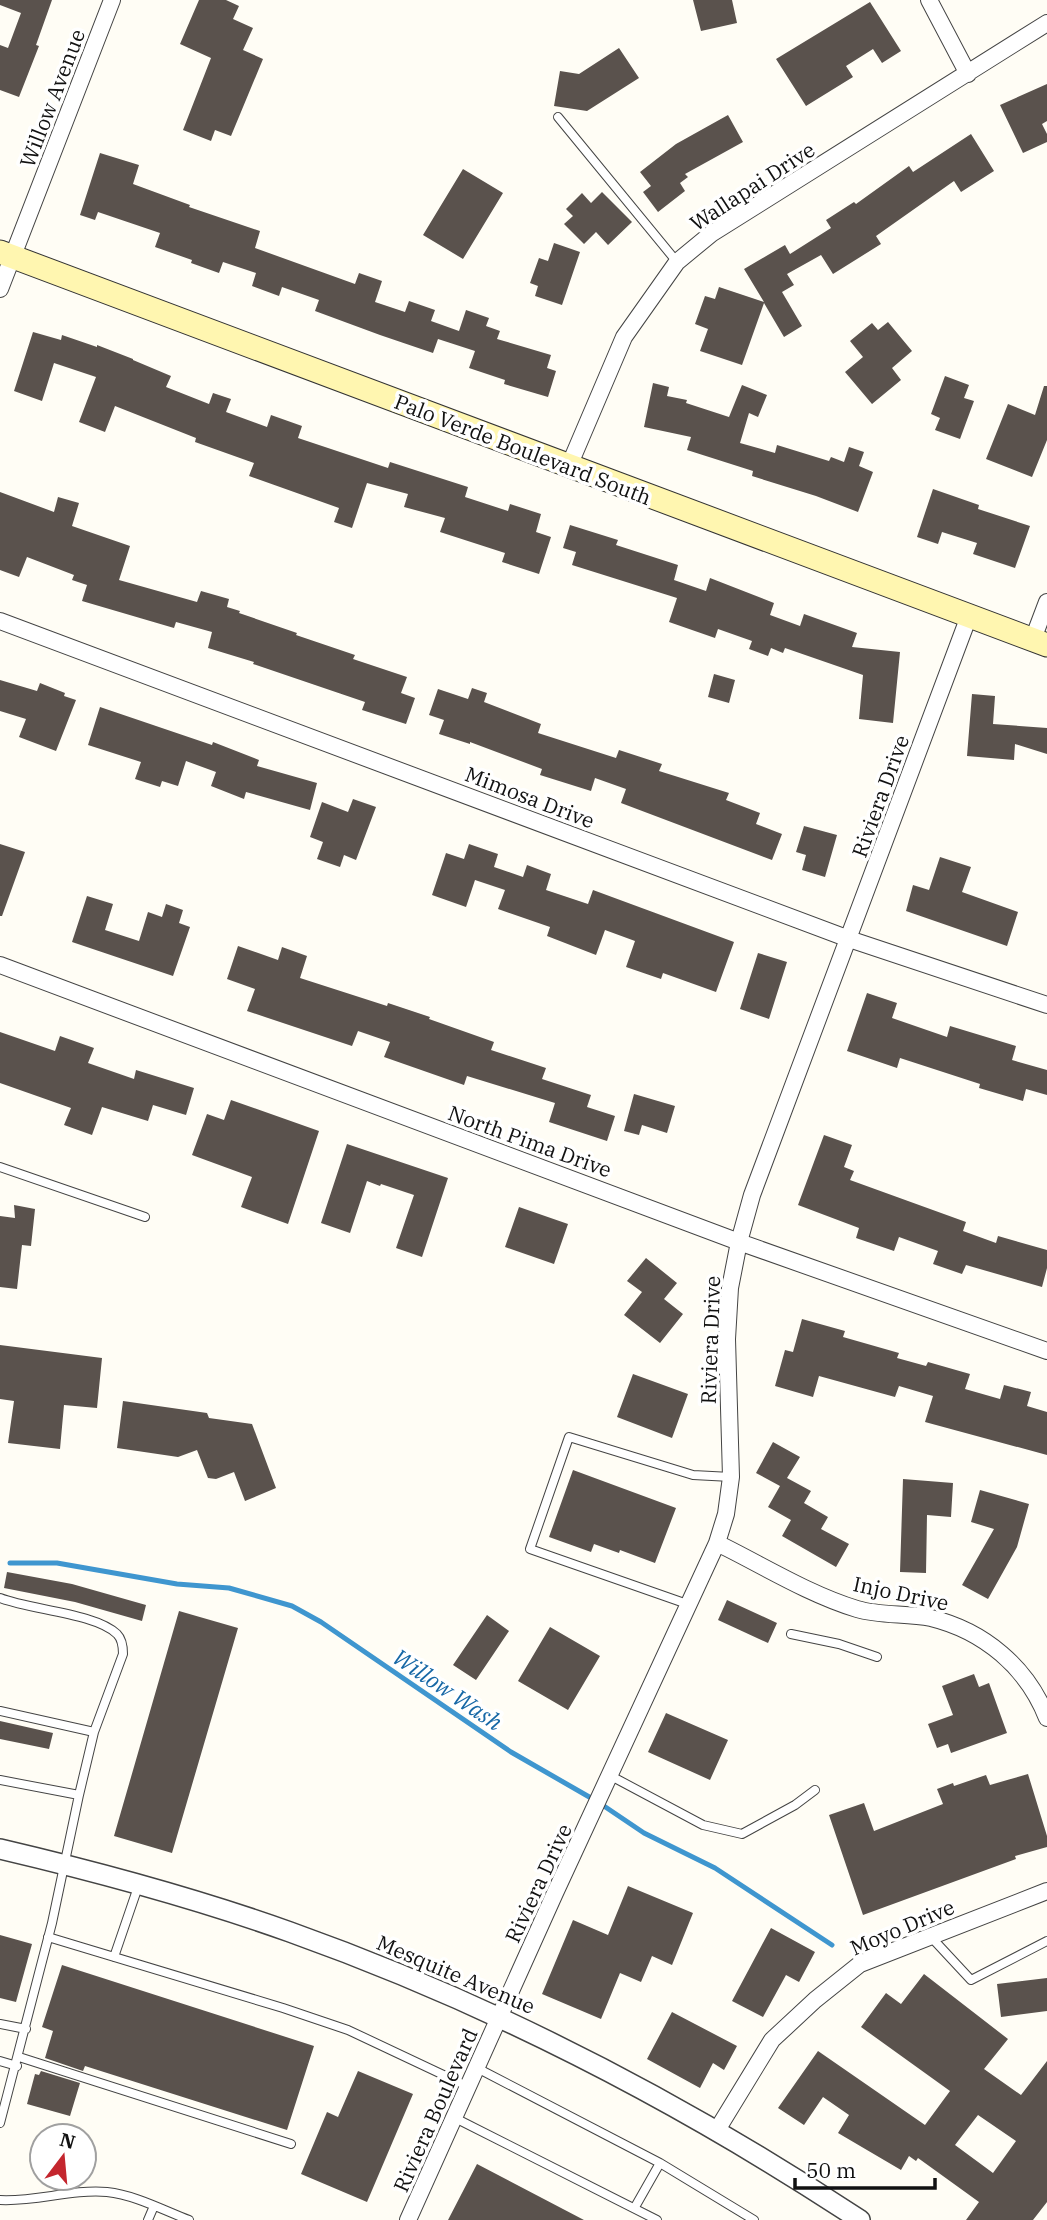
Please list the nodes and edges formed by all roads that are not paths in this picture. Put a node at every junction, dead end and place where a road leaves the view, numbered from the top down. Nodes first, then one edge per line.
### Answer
1 (112, 0) edge
2 (929, 0) edge
3 (1047, 23) edge
4 (968, 74) junction
5 (558, 117) dead end
6 (6, 254) edge
7 (677, 262) junction
8 (0, 289) edge
9 (569, 466) junction
10 (1047, 602) edge
11 (969, 616) junction
12 (0, 621) edge
13 (1040, 642) edge
14 (849, 939) junction
15 (0, 965) edge
16 (1047, 1005) edge
17 (0, 1167) edge
18 (145, 1217) dead end
19 (739, 1241) junction
20 (1047, 1350) edge
21 (731, 1477) junction
22 (717, 1543) junction
23 (0, 1598) edge
24 (690, 1605) junction
25 (791, 1634) dead end
26 (877, 1657) dead end
27 (0, 1711) edge
28 (1047, 1718) edge
29 (94, 1731) junction
30 (611, 1776) junction
31 (0, 1780) edge
32 (815, 1790) dead end
33 (79, 1795) junction
34 (0, 1849) edge
35 (63, 1864) junction
36 (139, 1884) junction
37 (1047, 1893) edge
38 (48, 1937) junction
39 (930, 1937) junction
40 (1047, 1941) edge
41 (114, 1957) junction
42 (500, 2017) junction
43 (0, 2024) edge
44 (26, 2029) junction
45 (0, 2061) edge
46 (18, 2061) junction
47 (477, 2068) junction
48 (470, 2087) junction
49 (455, 2118) junction
50 (0, 2123) edge
51 (717, 2130) junction
52 (291, 2144) dead end
53 (660, 2163) junction
54 (0, 2200) edge
55 (154, 2206) junction
56 (635, 2207) junction
57 (148, 2220) edge
58 (189, 2220) edge
59 (408, 2220) edge
60 (657, 2220) edge
61 (754, 2220) edge
62 (860, 2220) edge

1 - 6 street, Willow Avenue
2 - 4 street
3 - 4 street, Wallapai Drive
4 - 7 street, Wallapai Drive
5 - 7 lane
6 - 8 street, Willow Avenue
6 - 9 main road, Palo Verde Boulevard South
7 - 9 street, Wallapai Drive
9 - 11 main road, Palo Verde Boulevard South
10 - 13 street
11 - 13 main road, Palo Verde Boulevard South
11 - 14 street, Riviera Drive
12 - 14 street, Mimosa Drive
14 - 16 street, Mimosa Drive
14 - 19 street, Riviera Drive
15 - 19 street, North Pima Drive
17 - 18 lane
19 - 20 street, North Pima Drive
19 - 21 street, Riviera Drive
21 - 22 street, Riviera Drive
21 - 24 lane
22 - 24 street, Riviera Drive
22 - 28 street, Injo Drive
23 - 29 lane
24 - 30 street, Riviera Drive
25 - 26 lane
27 - 29 lane
29 - 33 lane
30 - 32 lane
30 - 42 street, Riviera Drive
31 - 33 lane
33 - 35 lane
34 - 35 street, Mesquite Avenue
35 - 36 street, Mesquite Avenue
35 - 38 lane
36 - 41 lane
36 - 42 street, Mesquite Avenue
37 - 39 street, Moyo Drive
38 - 41 lane
38 - 44 lane
39 - 40 lane
39 - 51 street, Moyo Drive
41 - 48 lane
42 - 47 street, Riviera Boulevard
42 - 51 street, Mesquite Avenue
43 - 44 lane
44 - 46 lane
45 - 46 lane
46 - 50 lane
46 - 52 lane
47 - 48 street, Riviera Boulevard
47 - 53 lane
48 - 49 street, Riviera Boulevard
49 - 56 lane
49 - 59 street, Riviera Boulevard
51 - 62 street, Mesquite Avenue
53 - 56 lane
53 - 61 lane
54 - 55 lane
55 - 57 lane
55 - 58 lane
56 - 60 lane

